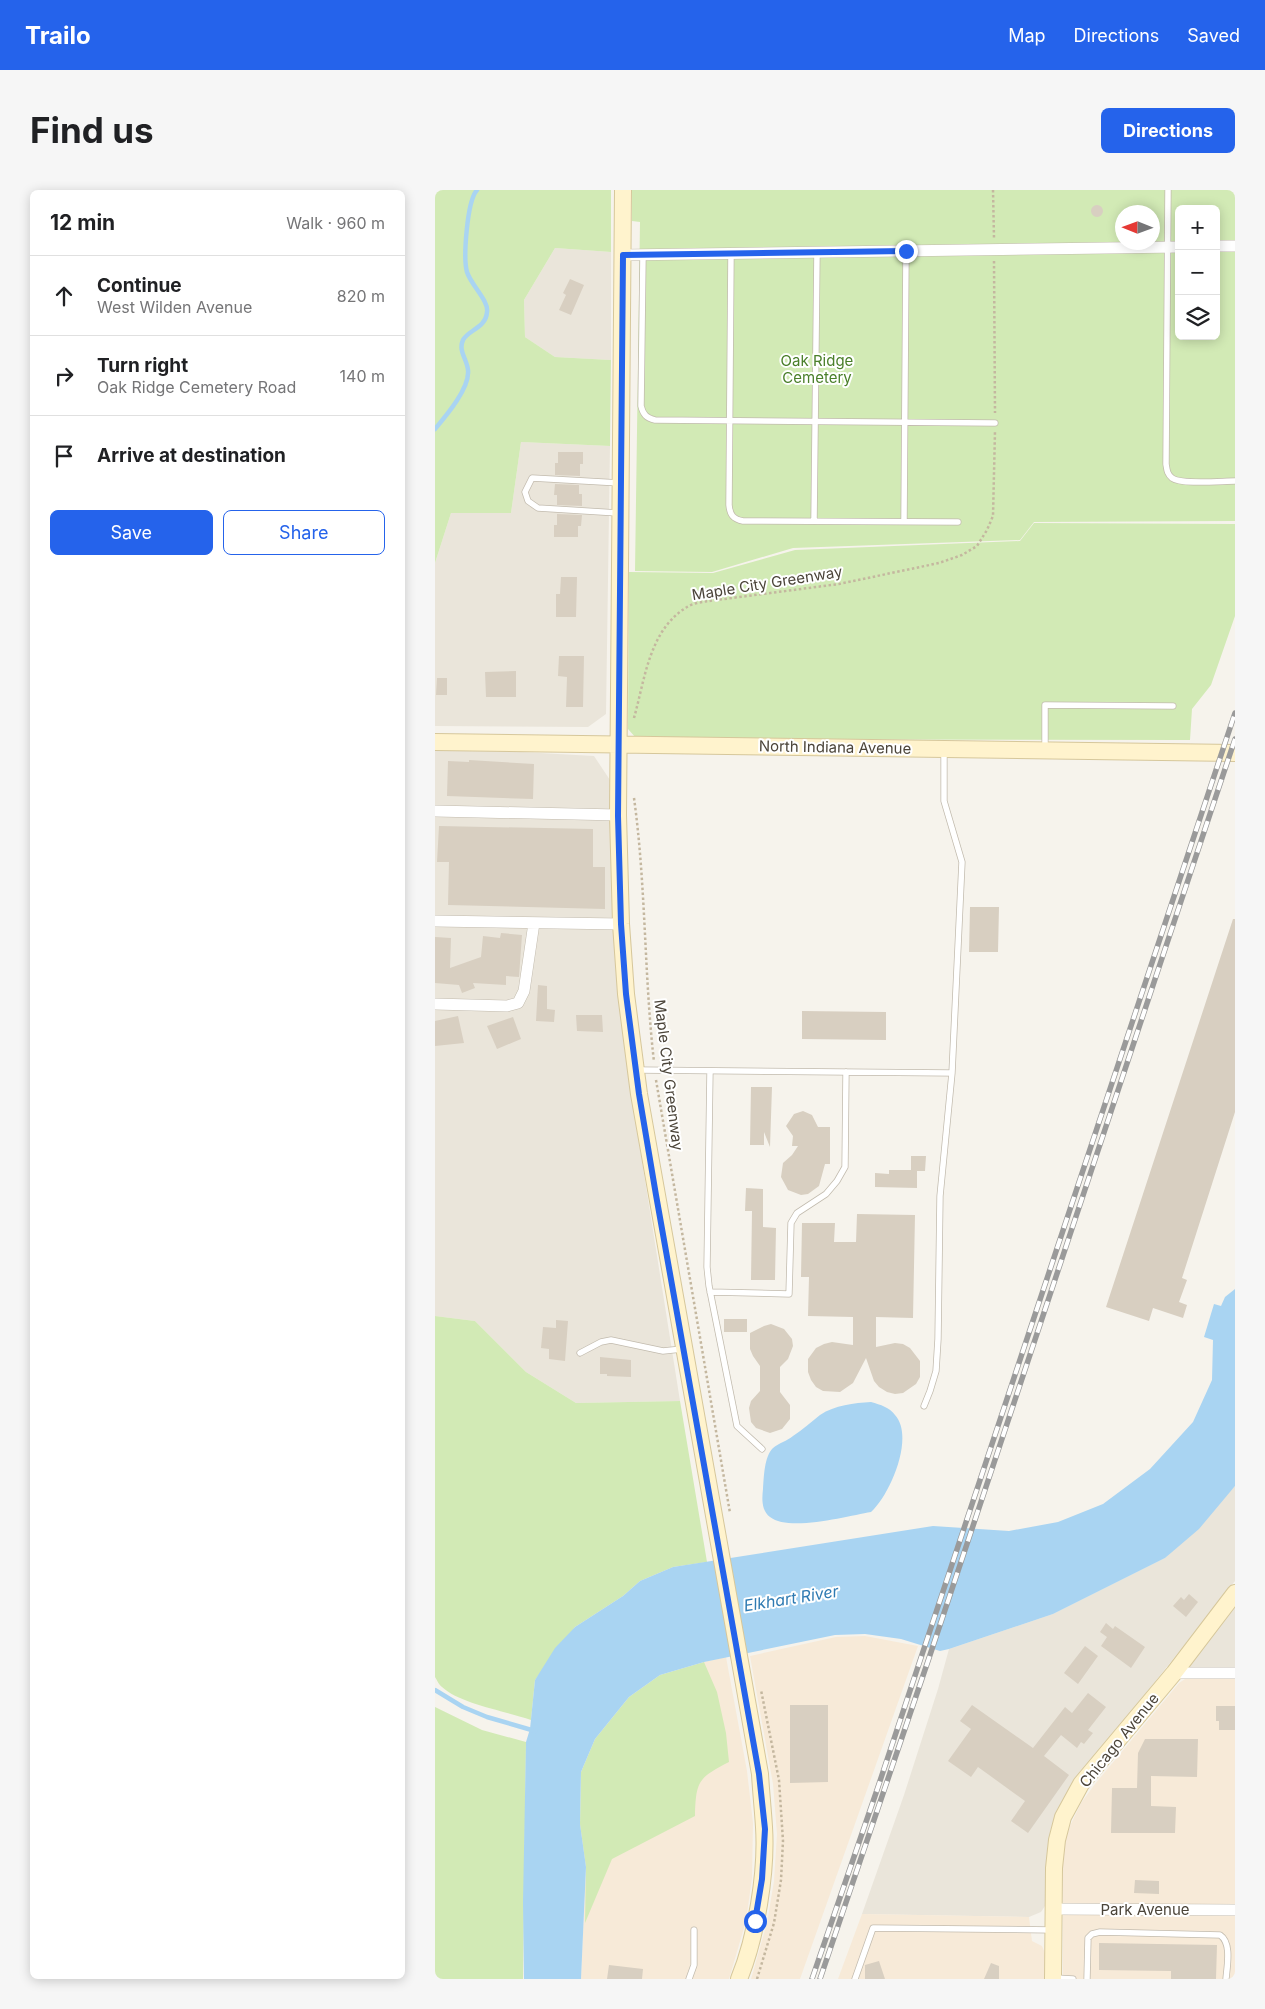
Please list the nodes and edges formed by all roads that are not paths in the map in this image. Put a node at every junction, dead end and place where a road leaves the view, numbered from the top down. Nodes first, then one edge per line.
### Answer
1 (623, 190) edge
2 (1168, 190) edge
3 (1220, 246) edge
4 (1235, 246) edge
5 (1174, 247) edge
6 (906, 251) junction
7 (817, 252) junction
8 (731, 253) junction
9 (623, 255) junction
10 (643, 255) junction
11 (729, 421) junction
12 (814, 421) junction
13 (905, 422) junction
14 (995, 423) road end
15 (1235, 481) edge
16 (622, 483) junction
17 (621, 513) junction
18 (814, 521) junction
19 (903, 521) junction
20 (958, 522) dead end
21 (1173, 706) dead end
22 (435, 742) edge
23 (625, 745) junction
24 (944, 748) junction
25 (1045, 750) junction
26 (1235, 753) edge
27 (435, 812) edge
28 (618, 816) junction
29 (435, 921) edge
30 (534, 923) junction
31 (621, 924) junction
32 (435, 1004) edge
33 (636, 1070) junction
34 (710, 1070) junction
35 (846, 1072) junction
36 (952, 1073) junction
37 (711, 1292) junction
38 (684, 1348) junction
39 (580, 1353) dead end
40 (924, 1406) dead end
41 (762, 1449) dead end
42 (1235, 1593) edge
43 (1174, 1673) junction
44 (1235, 1673) edge
45 (1054, 1909) junction
46 (1235, 1910) edge
47 (694, 1930) dead end
48 (1053, 1930) junction
49 (689, 1979) edge
50 (739, 1979) edge
51 (855, 1979) edge
52 (1053, 1979) edge
53 (1073, 1979) edge
54 (1087, 1979) edge
55 (1226, 1979) edge

1 - 9 street
2 - 5 lane
3 - 4 street
5 - 6 street
5 - 15 lane
6 - 7 street
6 - 13 lane
7 - 8 street
7 - 12 lane
8 - 10 street
8 - 11 lane
9 - 10 street
9 - 16 street
10 - 11 lane
11 - 12 lane
11 - 18 lane
12 - 13 lane
12 - 18 lane
13 - 14 lane
13 - 19 lane
16 - 17 street
16 - 17 lane
17 - 23 street
18 - 19 lane
19 - 20 lane
21 - 25 lane
22 - 23 street, North Indiana Avenue
23 - 24 street, North Indiana Avenue
23 - 28 street
24 - 25 street, North Indiana Avenue
24 - 36 lane
25 - 26 street, North Indiana Avenue
27 - 28 street
28 - 31 street
29 - 30 street
30 - 31 street
30 - 32 street
31 - 33 street
33 - 34 lane
33 - 38 street
34 - 35 lane
34 - 37 lane
35 - 36 lane
35 - 37 lane
36 - 40 lane
37 - 41 lane
38 - 39 lane
38 - 50 street
42 - 43 street, Chicago Avenue
43 - 44 street
43 - 45 street, Chicago Avenue
45 - 46 street, Park Avenue
45 - 48 street, Chicago Avenue
47 - 49 lane
48 - 51 lane
48 - 52 street, Chicago Avenue
52 - 53 lane
54 - 55 lane

